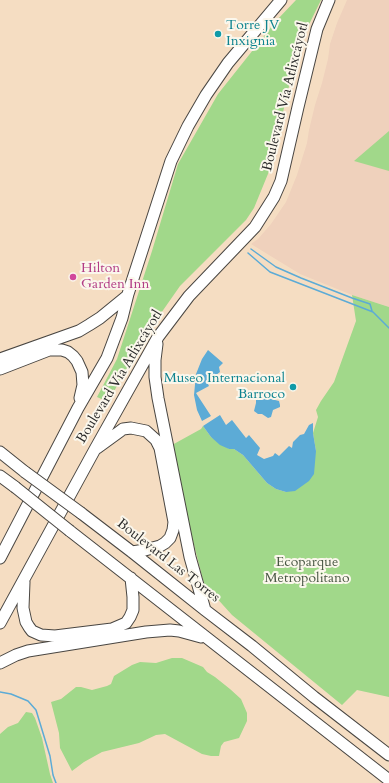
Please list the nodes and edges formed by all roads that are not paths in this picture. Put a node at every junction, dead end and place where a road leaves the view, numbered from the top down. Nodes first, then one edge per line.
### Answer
1 (280, 0) edge
2 (329, 0) edge
3 (127, 296) junction
4 (158, 337) junction
5 (0, 359) edge
6 (0, 368) edge
7 (78, 408) junction
8 (94, 451) junction
9 (0, 452) edge
10 (0, 476) edge
11 (11, 536) junction
12 (0, 550) edge
13 (132, 552) junction
14 (0, 558) edge
15 (24, 578) junction
16 (131, 578) junction
17 (205, 610) junction
18 (0, 623) edge
19 (207, 639) junction
20 (0, 663) edge
21 (389, 755) edge
22 (389, 780) edge

1 - 3 main road, Boulevard Vía Atlixcáyotl
2 - 4 main road, Boulevard Vía Atlixcáyotl
3 - 5 main road
3 - 7 main road, Boulevard Vía Atlixcáyotl
4 - 8 main road, Boulevard Vía Atlixcáyotl
4 - 17 main road
6 - 7 main road
7 - 11 main road, Boulevard Vía Atlixcáyotl
8 - 13 main road
8 - 15 main road, Boulevard Vía Atlixcáyotl
9 - 13 main road, Boulevard Las Torres, bridge
10 - 16 main road, bridge
11 - 12 main road
11 - 14 main road, Boulevard Vía Atlixcáyotl
13 - 17 main road, Boulevard Las Torres
15 - 16 main road
15 - 18 main road, Boulevard Vía Atlixcáyotl
16 - 19 main road
17 - 21 main road, Boulevard Las Torres
19 - 20 main road
19 - 22 main road

